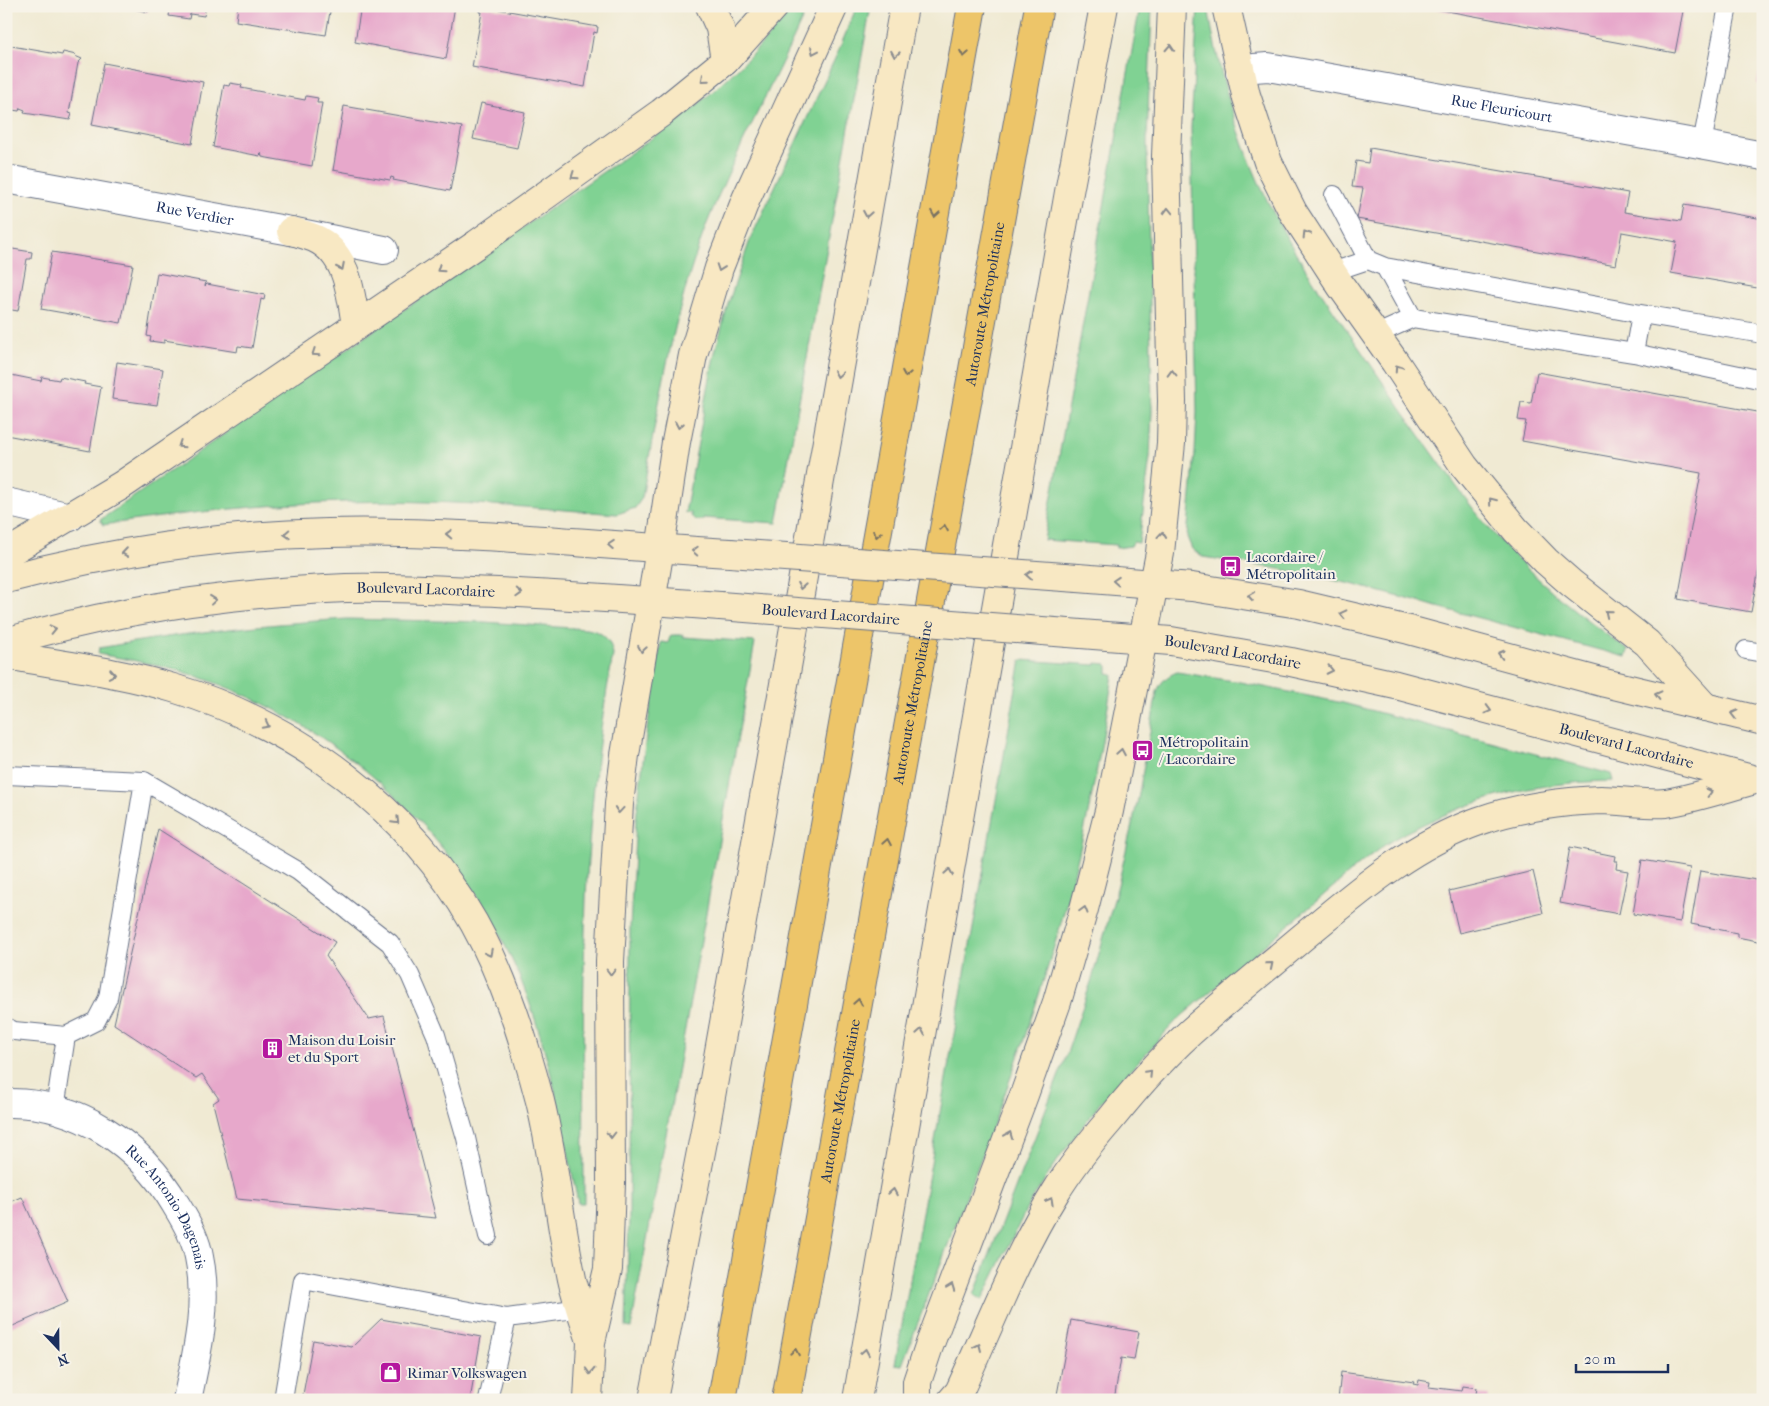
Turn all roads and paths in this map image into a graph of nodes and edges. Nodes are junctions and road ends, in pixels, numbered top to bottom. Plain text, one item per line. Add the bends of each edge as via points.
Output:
1 (710, 6) edge
2 (774, 6) edge
3 (834, 6) edge
4 (904, 6) edge
5 (972, 6) edge
6 (1039, 6) edge
7 (1104, 6) edge
8 (1172, 6) edge
9 (1226, 6) edge
10 (1728, 6) edge
11 (725, 61) junction
12 (1240, 72) junction
13 (1702, 144) junction
14 (1763, 156) edge
15 (6, 179) edge
16 (1334, 195) dead end
17 (291, 231) junction
18 (384, 250) dead end
19 (1368, 260) junction
20 (1385, 267) junction
21 (1332, 272) junction
22 (1641, 314) junction
23 (1413, 318) junction
24 (356, 326) junction
25 (1763, 334) edge
26 (1376, 336) junction
27 (1634, 353) junction
28 (1763, 380) edge
29 (6, 502) edge
30 (70, 517) junction
31 (660, 549) junction
32 (6, 554) edge
33 (6, 579) edge
34 (1154, 583) junction
35 (650, 601) junction
36 (1144, 638) junction
37 (6, 642) edge
38 (6, 655) edge
39 (1705, 707) junction
40 (1763, 721) edge
41 (6, 775) edge
42 (144, 781) junction
43 (1759, 781) edge
44 (6, 1027) edge
45 (66, 1036) junction
46 (6, 1103) edge
47 (55, 1109) junction
48 (488, 1236) dead end
49 (581, 1308) junction
50 (507, 1318) junction
51 (591, 1342) junction
52 (187, 1400) edge
53 (283, 1400) edge
54 (488, 1400) edge
55 (588, 1400) edge
56 (653, 1400) edge
57 (722, 1400) edge
58 (786, 1400) edge
59 (857, 1400) edge
60 (917, 1400) edge
61 (952, 1400) edge

1 - 11 main road via 720,28
2 - 11 main road
3 -> 31 main road via 746,199 719,268 685,393
4 -> 56 main road via 704,1136
5 -> 57 highway
58 -> 6 highway, Autoroute Métropolitaine
59 -> 7 main road
34 -> 8 main road via 1171,443 1166,156
9 - 12 main road
10 - 13 lane
11 -> 24 main road via 653,119
12 - 13 street, Rue Fleuricourt via 1268,67
21 -> 12 main road via 1280,189
13 - 14 street, Rue Fleuricourt
15 - 17 street, Rue Verdier
16 - 19 lane
17 - 18 street, Rue Verdier
17 -> 24 main road via 315,238 340,262 351,289
19 - 20 lane
19 - 21 lane
20 - 22 lane
20 - 23 lane
21 - 26 main road
22 - 25 lane
22 - 27 lane
23 - 26 lane
23 - 27 lane
24 -> 30 main road
39 -> 26 main road via 1647,643 1571,583 1516,530 1464,466
27 - 28 lane
29 - 30 street
30 - 32 main road
31 -> 33 main road via 485,536 374,532 290,534 117,554
34 -> 31 main road, bridge
31 - 35 main road
34 - 36 main road
39 -> 34 main road via 1299,604
35 - 36 main road, Boulevard Lacordaire, bridge
37 -> 35 main road, Boulevard Lacordaire via 139,610 300,591 401,588
35 -> 51 main road via 619,804 610,961 608,1269
36 -> 43 main road, Boulevard Lacordaire via 1247,653 1347,674
60 -> 36 main road via 917,1382 928,1348 1024,1096 1084,909 1109,811
38 -> 49 main road via 145,681 238,711 320,758 384,810 419,847 475,924 510,1002 540,1104 571,1275
40 -> 39 main road
41 - 42 lane
42 - 45 lane via 108,998 96,1021
42 - 48 lane via 298,870 390,943 410,975 436,1035 466,1138
61 -> 43 main road via 959,1392 1022,1254 1054,1194 1078,1160 1145,1077 1200,1023 1361,888 1420,848 1482,820 1571,801 1664,803
44 - 45 lane
45 - 47 lane
46 - 47 street, Rue Antonio-Dagenais
47 - 52 street, Rue Antonio-Dagenais via 97,1126 124,1143 149,1168 187,1224 199,1256 203,1290 202,1321
49 - 50 lane
49 - 51 main road
50 - 53 lane via 303,1280
50 - 54 lane
51 -> 55 main road

